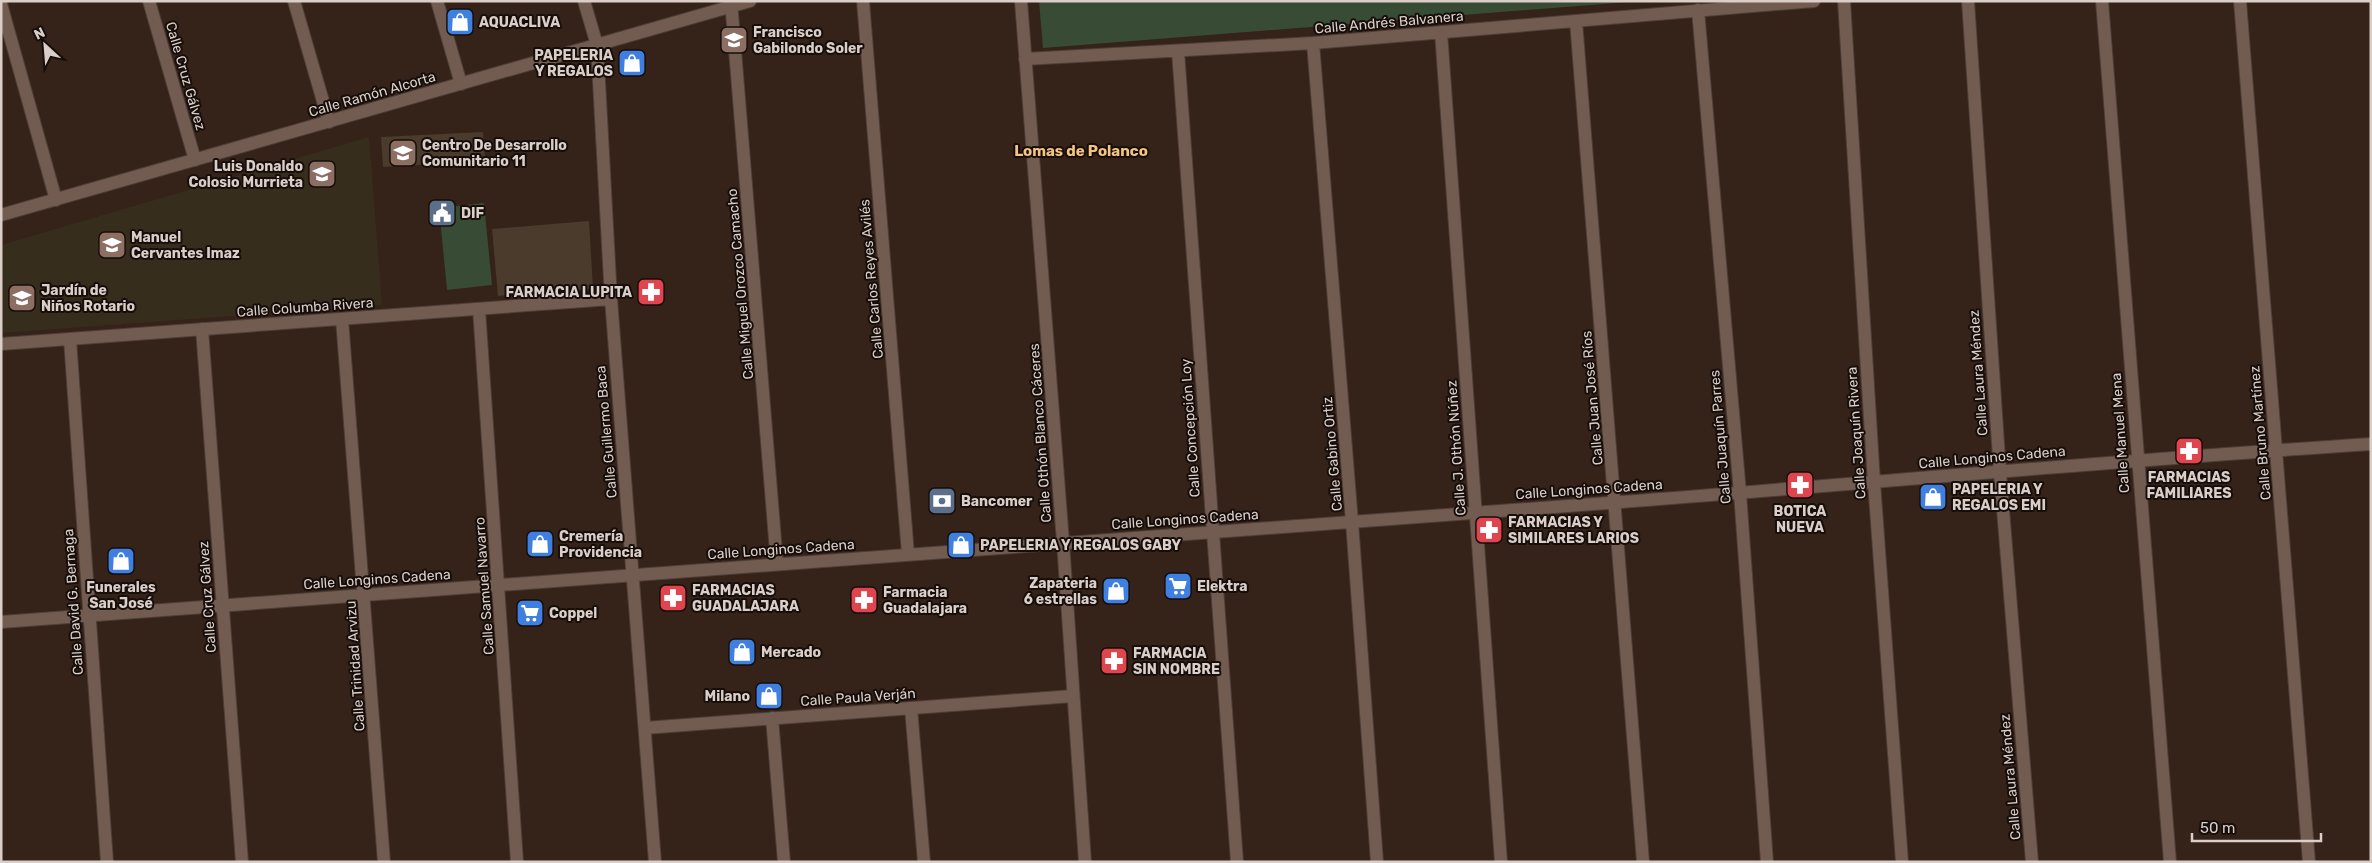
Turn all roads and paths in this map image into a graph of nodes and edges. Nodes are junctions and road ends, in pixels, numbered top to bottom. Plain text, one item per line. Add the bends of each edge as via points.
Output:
1 (149, 1) edge
2 (294, 1) edge
3 (438, 1) edge
4 (584, 1) edge
5 (750, 1) edge
6 (862, 1) edge
7 (1020, 1) edge
8 (1814, 1) edge
9 (1844, 1) edge
10 (1968, 1) edge
11 (2102, 1) edge
12 (2240, 1) edge
13 (1, 4) edge
14 (732, 4) edge
15 (1698, 10) junction
16 (1576, 21) junction
17 (1441, 32) junction
18 (1313, 43) junction
19 (596, 45) junction
20 (1178, 51) junction
21 (1026, 58) junction
22 (461, 84) junction
23 (329, 122) junction
24 (195, 160) junction
25 (56, 200) junction
26 (1, 215) edge
27 (610, 299) junction
28 (479, 309) junction
29 (342, 319) junction
30 (202, 329) junction
31 (70, 339) junction
32 (1, 344) edge
33 (2371, 444) edge
34 (2276, 450) junction
35 (2137, 459) junction
36 (2000, 473) junction
37 (1874, 482) junction
38 (1740, 493) junction
39 (1616, 502) junction
40 (1476, 512) junction
41 (1352, 522) junction
42 (1213, 533) junction
43 (1063, 542) junction
44 (908, 554) junction
45 (777, 564) junction
46 (633, 575) junction
47 (499, 585) junction
48 (365, 595) junction
49 (223, 606) junction
50 (89, 616) junction
51 (1, 622) edge
52 (1073, 696) junction
53 (912, 708) junction
54 (772, 718) junction
55 (644, 728) junction
56 (107, 862) edge
57 (242, 862) edge
58 (384, 862) edge
59 (518, 862) edge
60 (655, 862) edge
61 (784, 862) edge
62 (924, 862) edge
63 (1084, 862) edge
64 (1237, 862) edge
65 (1377, 862) edge
66 (1501, 862) edge
67 (1643, 862) edge
68 (1767, 862) edge
69 (1902, 862) edge
70 (2032, 862) edge
71 (2170, 862) edge
72 (2309, 862) edge

1 - 24 street, Calle Cruz Gálvez
2 - 23 street
3 - 22 street
4 - 19 street, Calle Guillermo Baca
5 - 14 street, Calle Ramón Alcorta
6 - 44 street, Calle Carlos Reyes Avilés
7 - 21 street, Calle Othón Blanco Cáceres
8 - 15 street, Calle Andrés Balvanera
9 - 37 street, Calle Joaquín Rivera
10 - 36 street, Calle Laura Méndez
11 - 35 street, Calle Manuel Mena
12 - 34 street, Calle Bruno Martínez
13 - 25 street
14 - 19 street, Calle Ramón Alcorta
14 - 45 street, Calle Miguel Orozco Camacho
15 - 16 street, Calle Andrés Balvanera
15 - 38 street, Calle Juaquín Parres
16 - 17 street, Calle Andrés Balvanera
16 - 39 street, Calle Juan José Ríos
17 - 18 street, Calle Andrés Balvanera
17 - 40 street, Calle J. Othón Núñez
18 - 20 street, Calle Andrés Balvanera
18 - 41 street, Calle Gabino Ortiz
19 - 22 street, Calle Ramón Alcorta
19 - 27 street, Calle Guillermo Baca
20 - 21 street, Calle Andrés Balvanera
20 - 42 street, Calle Concepción Loy
21 - 43 street, Calle Othón Blanco Cáceres
22 - 23 street, Calle Ramón Alcorta
23 - 24 street, Calle Ramón Alcorta
24 - 25 street, Calle Ramón Alcorta
25 - 26 street, Calle Ramón Alcorta
27 - 28 street, Calle Columba Rivera
27 - 46 street, Calle Guillermo Baca
28 - 29 street, Calle Columba Rivera
28 - 47 street, Calle Samuel Navarro
29 - 30 street, Calle Columba Rivera
29 - 48 street, Calle Trinidad Arvizu
30 - 31 street, Calle Columba Rivera
30 - 49 street, Calle Cruz Gálvez
31 - 32 street, Calle Columba Rivera
31 - 50 street, Calle David G. Bernaga
33 - 34 street, Calle Longinos Cadena
34 - 35 street, Calle Longinos Cadena
34 - 72 street, Calle Bruno Martínez
35 - 36 street, Calle Longinos Cadena
35 - 71 street, Calle Manuel Mena
36 - 37 street, Calle Longinos Cadena
36 - 70 street, Calle Laura Méndez
37 - 38 street, Calle Longinos Cadena
37 - 69 street, Calle Joaquín Rivera
38 - 39 street, Calle Longinos Cadena
38 - 68 street, Calle Juaquín Parres
39 - 40 street, Calle Longinos Cadena
39 - 67 street, Calle Juan José Ríos
40 - 41 street, Calle Longinos Cadena
40 - 66 street, Calle J. Othón Núñez
41 - 42 street, Calle Longinos Cadena
41 - 65 street, Calle Gabino Ortiz
42 - 43 street, Calle Longinos Cadena
42 - 64 street, Calle Concepción Loy
43 - 44 street, Calle Longinos Cadena
43 - 52 street, Calle Othón Blanco Cáceres
44 - 45 street, Calle Longinos Cadena
45 - 46 street, Calle Longinos Cadena
46 - 47 street, Calle Longinos Cadena
46 - 55 street, Calle Guillermo Baca
47 - 48 street, Calle Longinos Cadena
47 - 59 street, Calle Samuel Navarro
48 - 49 street, Calle Longinos Cadena
48 - 58 street, Calle Trinidad Arvizu
49 - 50 street, Calle Longinos Cadena
49 - 57 street, Calle Cruz Gálvez
50 - 51 street, Calle Longinos Cadena
50 - 56 street, Calle David G. Bernaga
52 - 53 street, Calle Paula Verján
52 - 63 street, Calle Othón Blanco Cáceres
53 - 54 street, Calle Paula Verján
53 - 62 street
54 - 55 street, Calle Paula Verján
54 - 61 street
55 - 60 street, Calle Guillermo Baca

